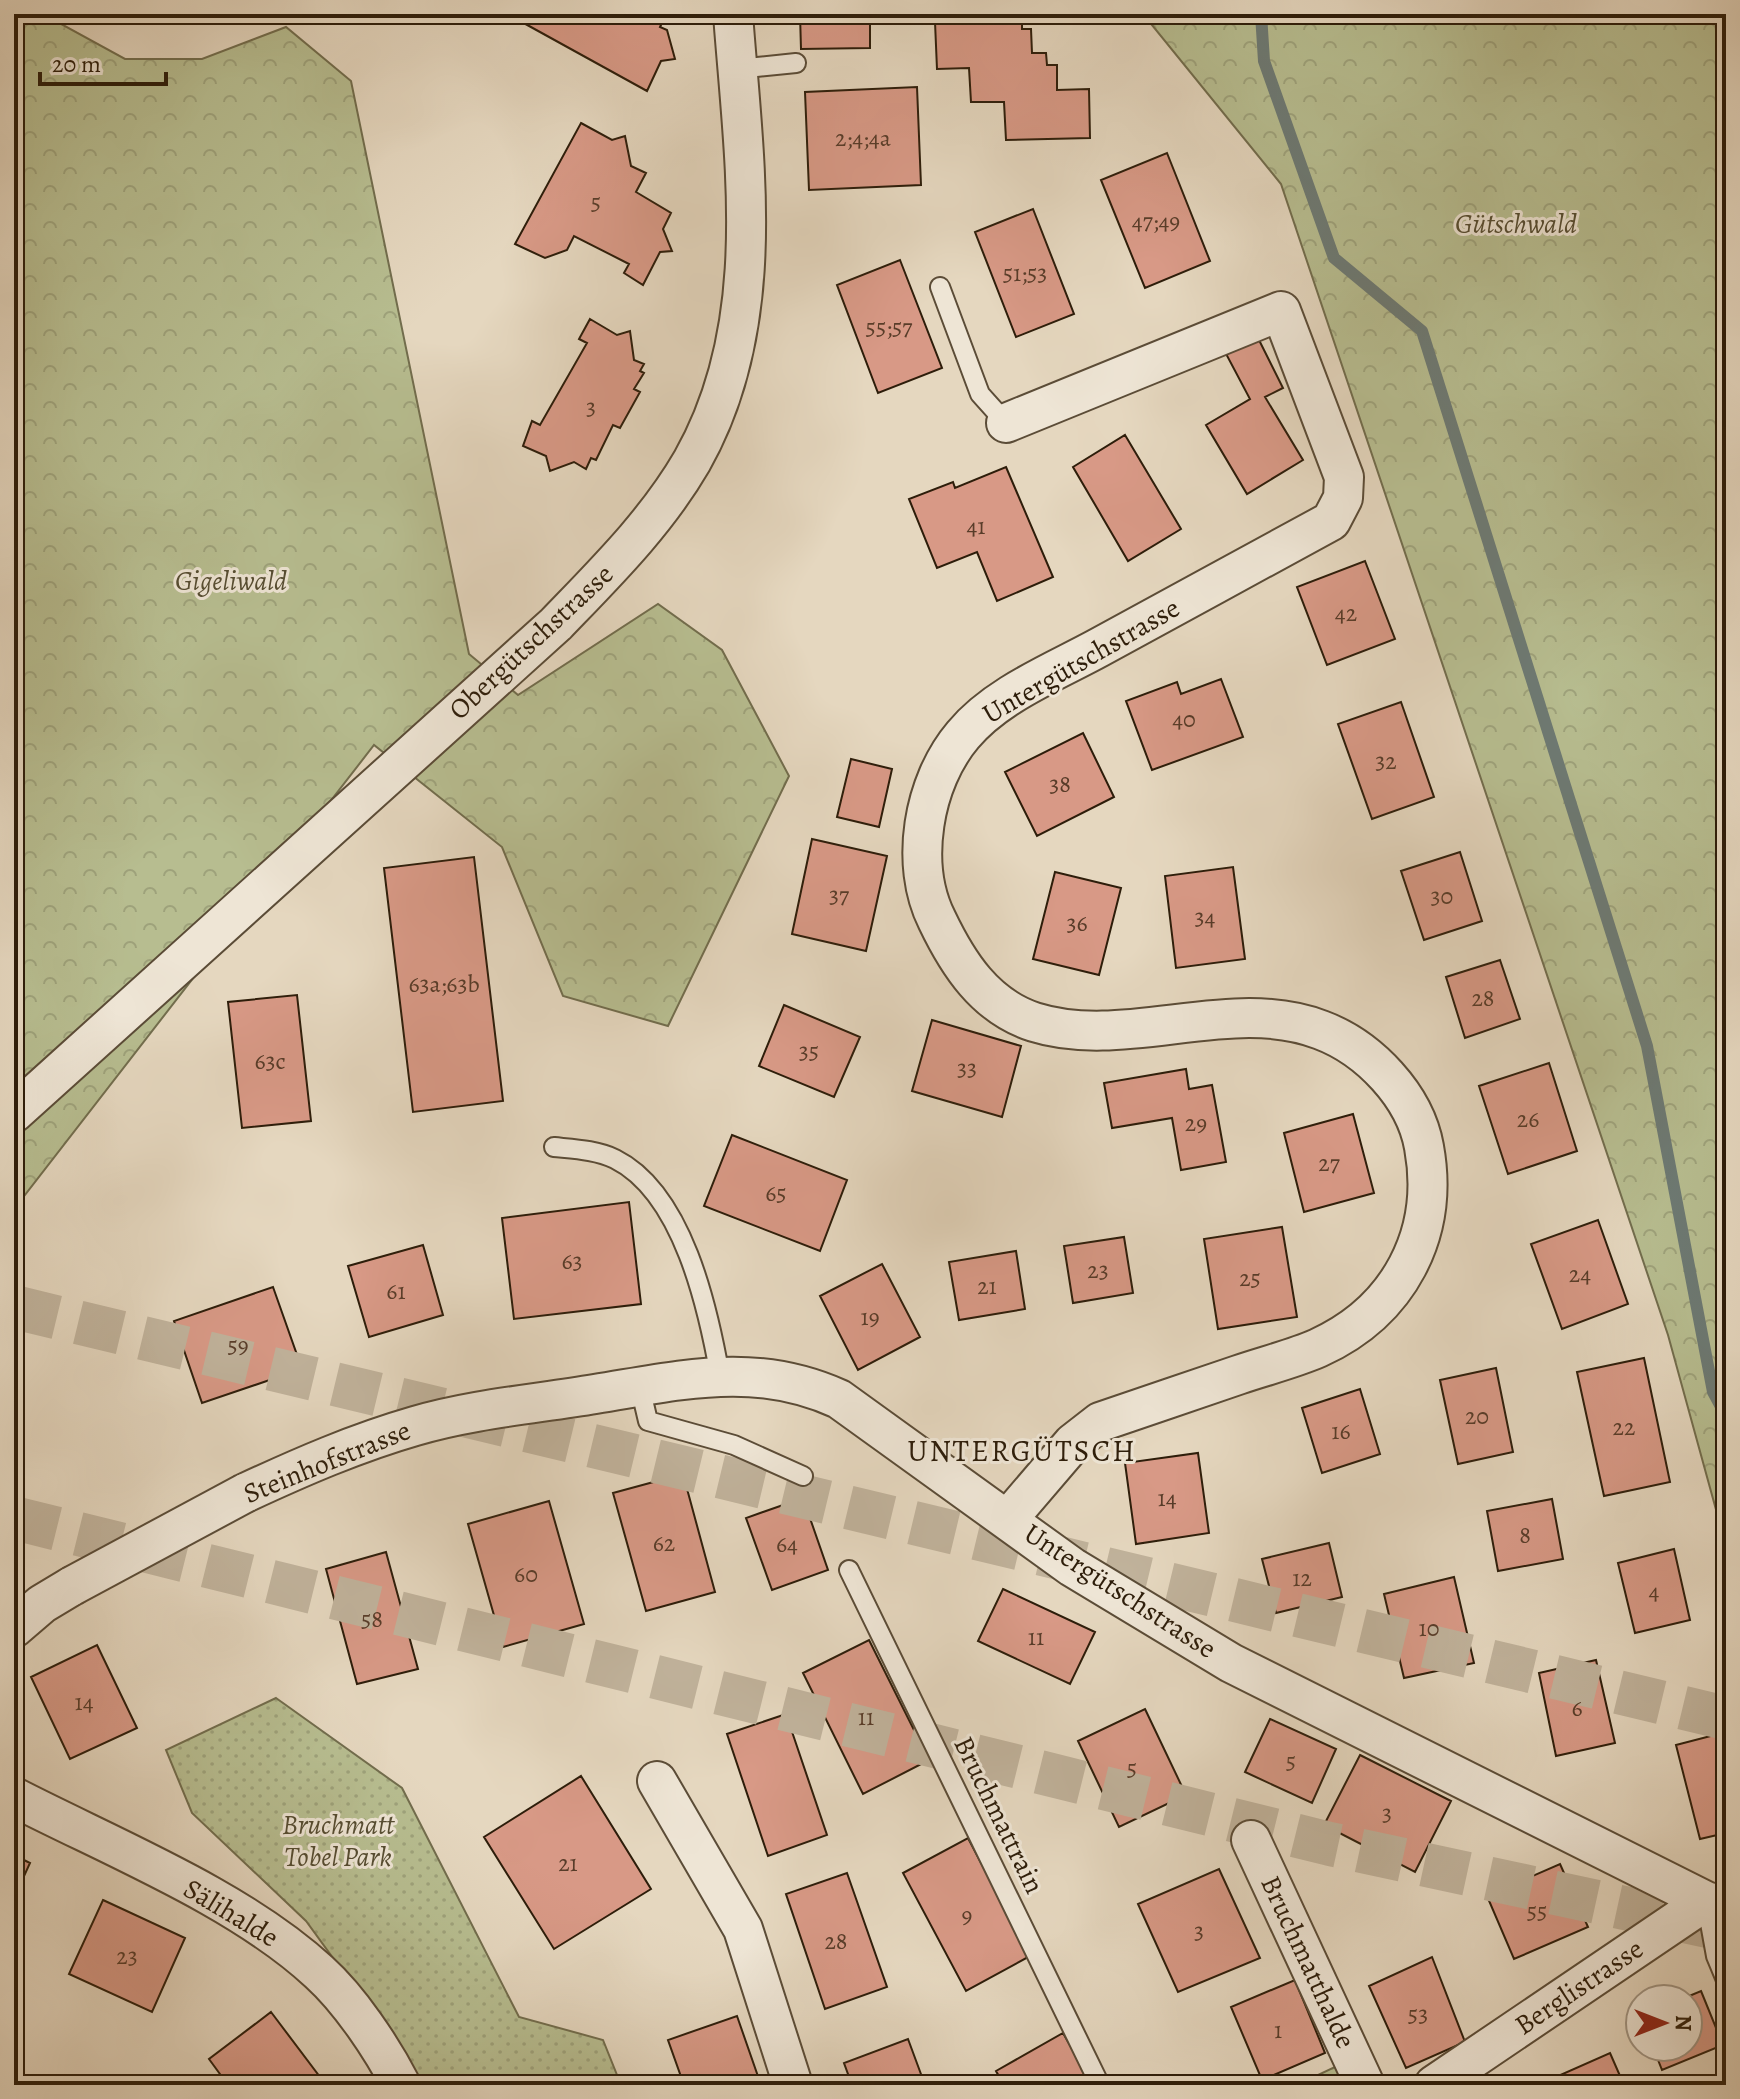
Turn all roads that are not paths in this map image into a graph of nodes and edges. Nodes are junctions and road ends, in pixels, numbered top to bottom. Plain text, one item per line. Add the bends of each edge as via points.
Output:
1 (733, 14) edge
2 (796, 63) dead end
3 (737, 69) junction
4 (940, 287) dead end
5 (1006, 423) joint
6 (14, 1113) edge
7 (554, 1147) dead end
8 (720, 1376) junction
9 (640, 1387) junction
10 (803, 1476) dead end
11 (1008, 1519) junction
12 (849, 1570) dead end
13 (14, 1628) edge
14 (657, 1781) dead end
15 (14, 1797) edge
16 (1251, 1840) dead end
17 (1716, 1904) edge
18 (1726, 1980) edge
19 (401, 2085) edge
20 (793, 2085) edge
21 (1100, 2085) edge
22 (1365, 2085) edge
23 (1434, 2085) edge

1 - 3 street, Obergütschstrasse
2 - 3 lane
3 - 6 street, Obergütschstrasse via 748,220 740,324 728,373 692,460 629,550 556,624
4 - 5 lane via 980,394
5 - 11 street, Untergütschstrasse via 1281,311 1344,477 1343,498 1331,521 1025,688 961,736 933,793 923,851 932,910 961,965 983,994 1030,1021 1081,1032 1264,1019 1323,1030 1361,1053 1397,1087 1421,1129 1428,1168 1427,1208 1417,1250 1394,1292 1369,1317 1315,1349 1100,1422 1073,1443
7 - 8 lane via 615,1159 659,1197 684,1245 710,1321
8 - 9 street, Steinhofstrasse
8 - 11 street, Steinhofstrasse via 777,1377 839,1399
9 - 10 lane via 648,1421 734,1445
9 - 13 street, Steinhofstrasse, bridge via 417,1425 309,1463 72,1586
11 - 17 street, Untergütschstrasse via 1072,1567 1231,1663
12 - 21 lane, Bruchmattrain
14 - 20 street via 743,1929
15 - 19 street, Sälihalde via 272,1934 321,1973 385,2053
16 - 22 street, Bruchmatthalde
17 - 18 lane via 1716,1956
17 - 23 street, Berglistrasse

